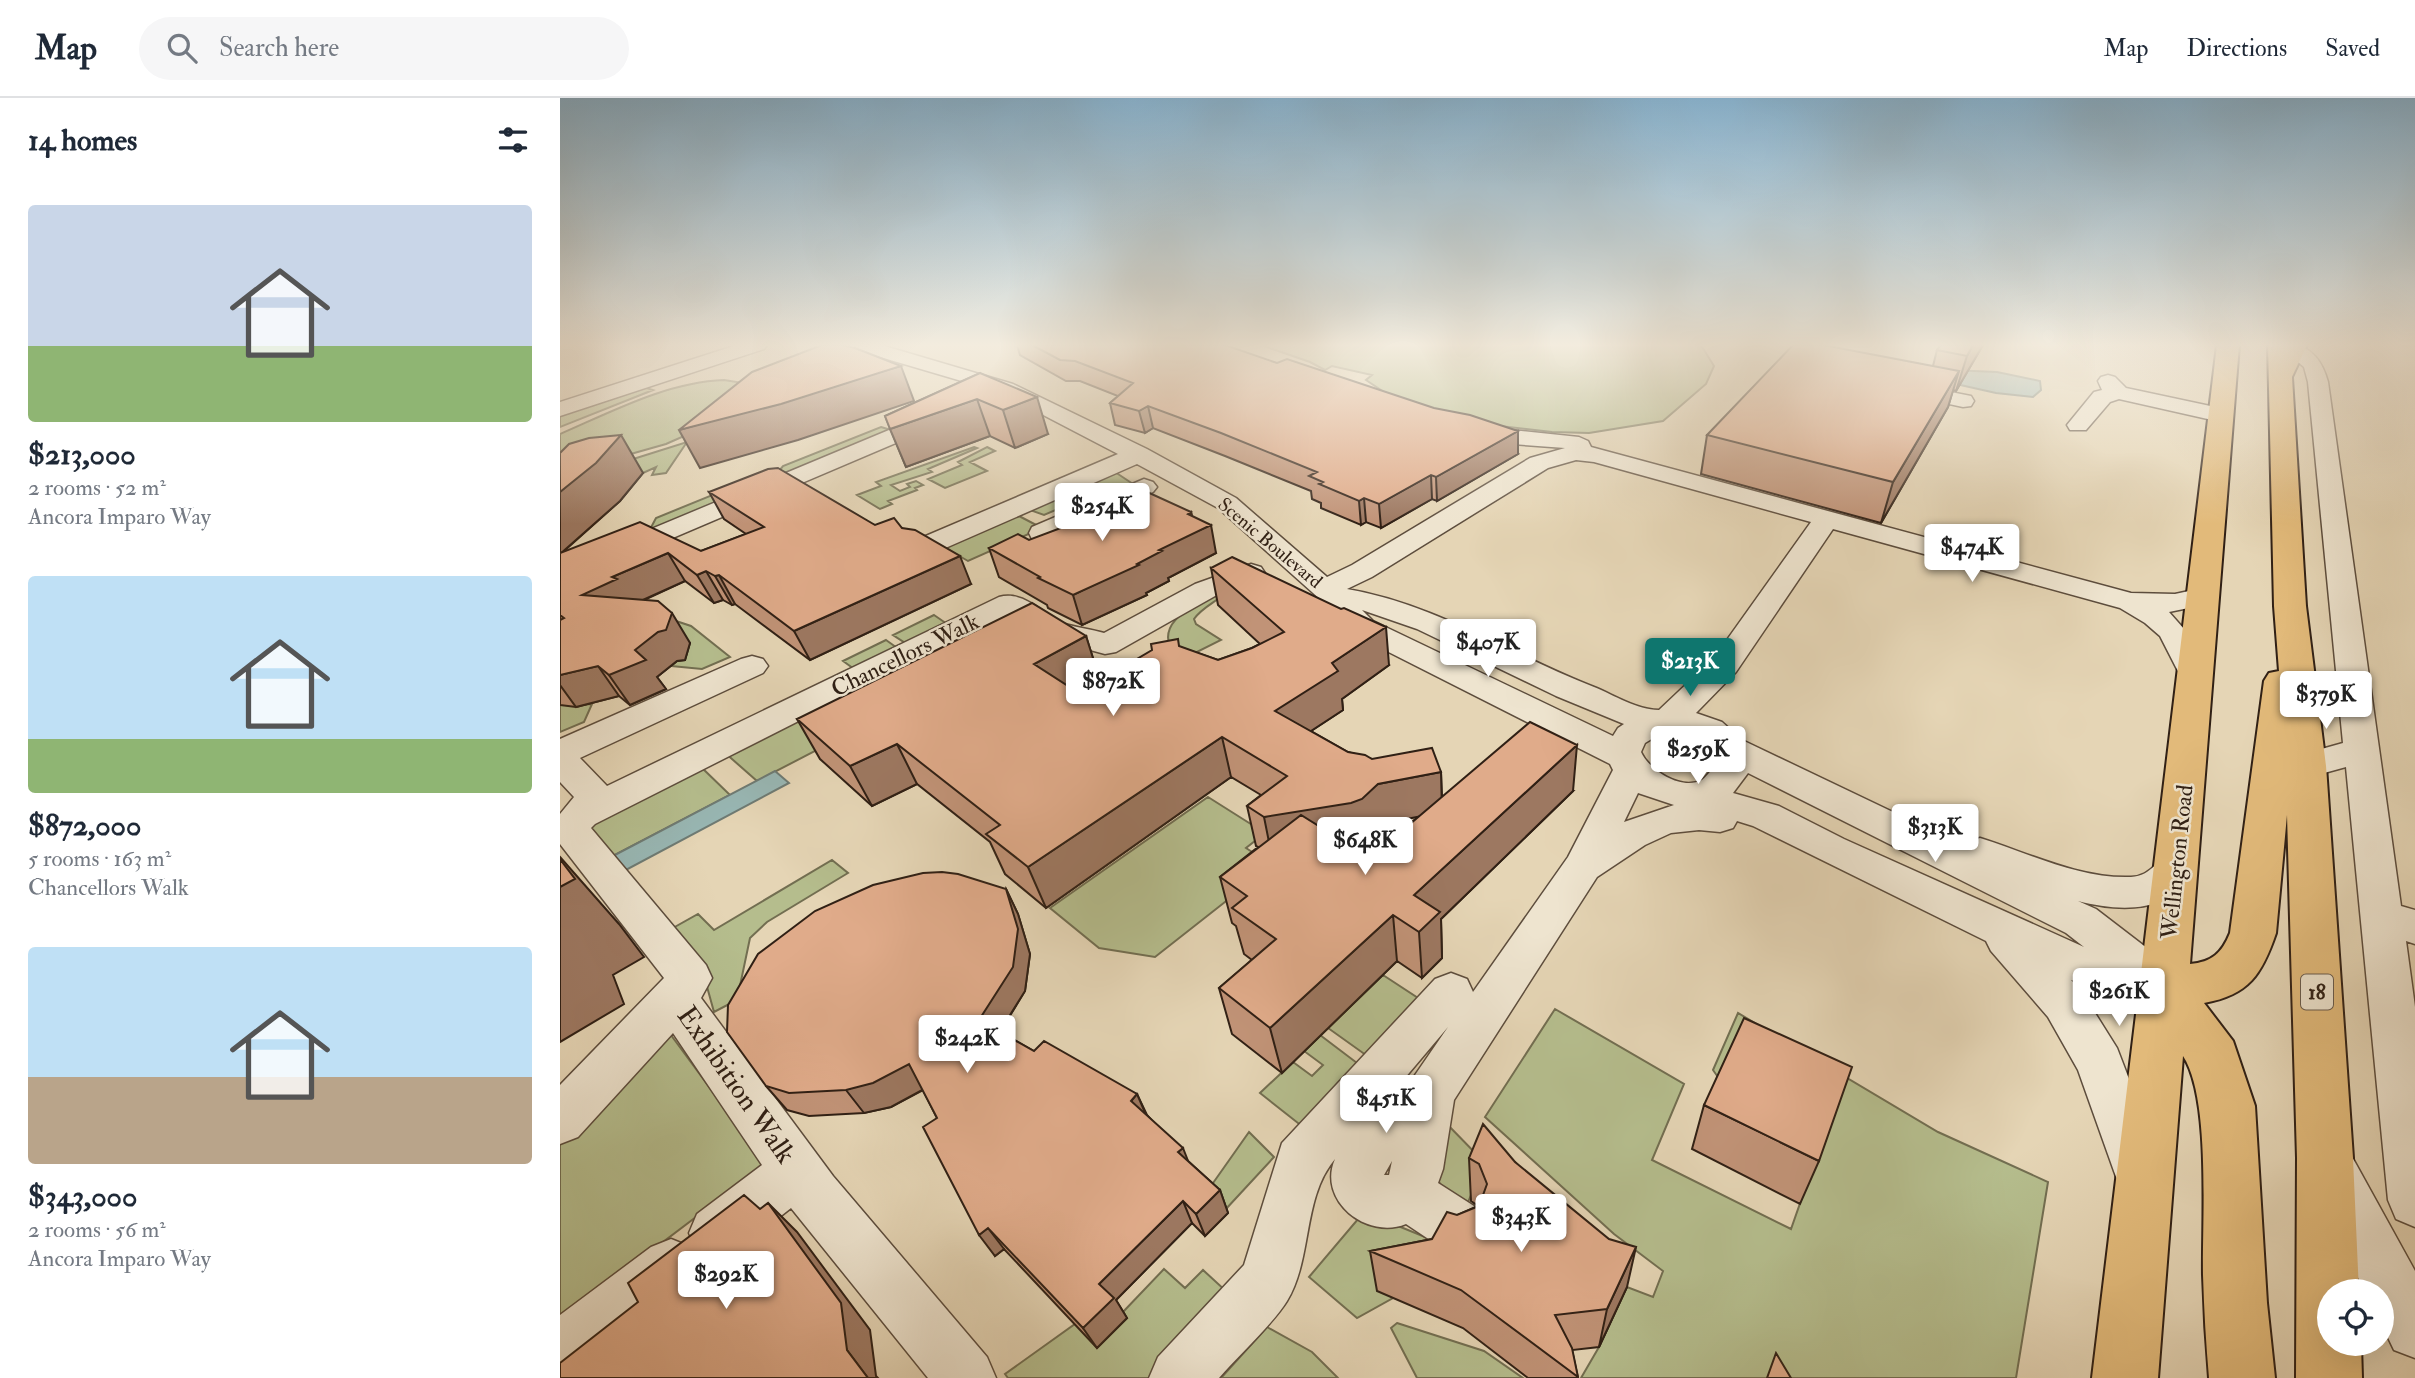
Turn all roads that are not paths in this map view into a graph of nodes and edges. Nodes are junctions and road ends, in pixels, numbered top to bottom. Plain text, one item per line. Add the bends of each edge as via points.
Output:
1 (966, 405) edge
2 (1040, 405) edge
3 (2095, 405) edge
4 (2182, 405) edge
5 (2222, 405) edge
6 (2287, 405) edge
7 (2321, 405) edge
8 (2221, 415) junction
9 (1444, 422) edge
10 (2078, 425) dead end
11 (1139, 454) junction
12 (1595, 455) junction
13 (1143, 487) dead end
14 (1826, 520) junction
15 (1042, 533) edge
16 (924, 547) edge
17 (1251, 573) edge
18 (560, 577) edge
19 (1328, 592) junction
20 (2203, 597) junction
21 (2130, 602) junction
22 (2290, 606) junction
23 (1487, 649) junction
24 (1725, 665) junction
25 (752, 666) dead end
26 (1454, 673) junction
27 (2193, 674) junction
28 (1662, 721) junction
29 (1724, 743) junction
30 (2362, 750) junction
31 (560, 753) edge
32 (560, 759) edge
33 (1627, 763) junction
34 (2306, 766) junction
35 (1678, 792) junction
36 (1866, 817) junction
37 (570, 823) edge
38 (1830, 849) junction
39 (1583, 866) junction
40 (2175, 871) junction
41 (2398, 922) edge
42 (1995, 925) junction
43 (2163, 986) junction
44 (1451, 992) dead end
45 (675, 999) junction
46 (560, 1120) edge
47 (2325, 1158) junction
48 (796, 1172) junction
49 (2145, 1189) junction
50 (2415, 1200) edge
51 (1458, 1227) edge
52 (2415, 1329) edge
53 (560, 1352) edge
54 (965, 1378) edge
55 (1179, 1378) edge
56 (2125, 1378) edge
57 (2242, 1378) edge
58 (2329, 1378) edge

1 - 18 street
2 - 11 street, Scenic Boulevard
3 - 10 street
4 - 8 street
5 - 8 highway, Wellington Road
6 - 22 highway, 18
7 - 30 street
8 - 20 highway, Wellington Road
9 - 12 street via 1512,437 1572,442
11 - 16 street
11 - 19 street, Scenic Boulevard via 1227,503
12 - 14 street
12 - 19 street via 1575,453 1539,463
13 - 15 street
14 - 21 street
14 - 24 street
17 - 37 street, Chancellors Walk via 1205,590 1105,645 1053,630 1009,603
19 - 23 street, Scenic Boulevard via 1392,608
19 - 26 street, Scenic Boulevard via 1362,626
20 - 21 street via 2166,604
20 - 27 highway, Wellington Road
21 - 27 street via 2170,626
22 - 34 highway, 18
22 - 43 highway via 2253,933 2246,956 2224,978 2198,985
23 - 26 street
23 - 28 street, Scenic Boulevard via 1578,694
24 - 28 street
24 - 29 street via 1716,708
25 - 31 street
26 - 33 street, Scenic Boulevard
27 - 40 highway, Wellington Road
28 - 29 street via 1698,725
28 - 33 street via 1630,735 1624,745
29 - 35 street via 1734,761 1723,782 1710,790
29 - 36 street
30 - 34 street
30 - 41 street
32 - 37 street via 595,797
33 - 35 street via 1644,782
33 - 39 street
34 - 47 highway, 18
35 - 38 street via 1766,816
35 - 39 street
36 - 40 street via 2103,892 2151,890
36 - 43 street via 2081,921
37 - 45 street, Exhibition Walk via 690,978
38 - 39 street via 1718,817 1684,815 1656,822
38 - 42 street
39 - 51 street via 1430,1094 1418,1169 1408,1194
40 - 43 highway, Wellington Road
41 - 50 street
42 - 43 street via 2071,962
42 - 49 street via 2064,1003 2100,1063
43 - 49 highway, Wellington Road
43 - 57 highway via 2214,1058 2228,1106
44 - 55 street via 1300,1161 1268,1281
45 - 46 street
45 - 48 street, Exhibition Walk
47 - 52 street
47 - 58 highway, 18
48 - 53 street
48 - 54 street, Exhibition Walk
49 - 56 highway, Wellington Road

